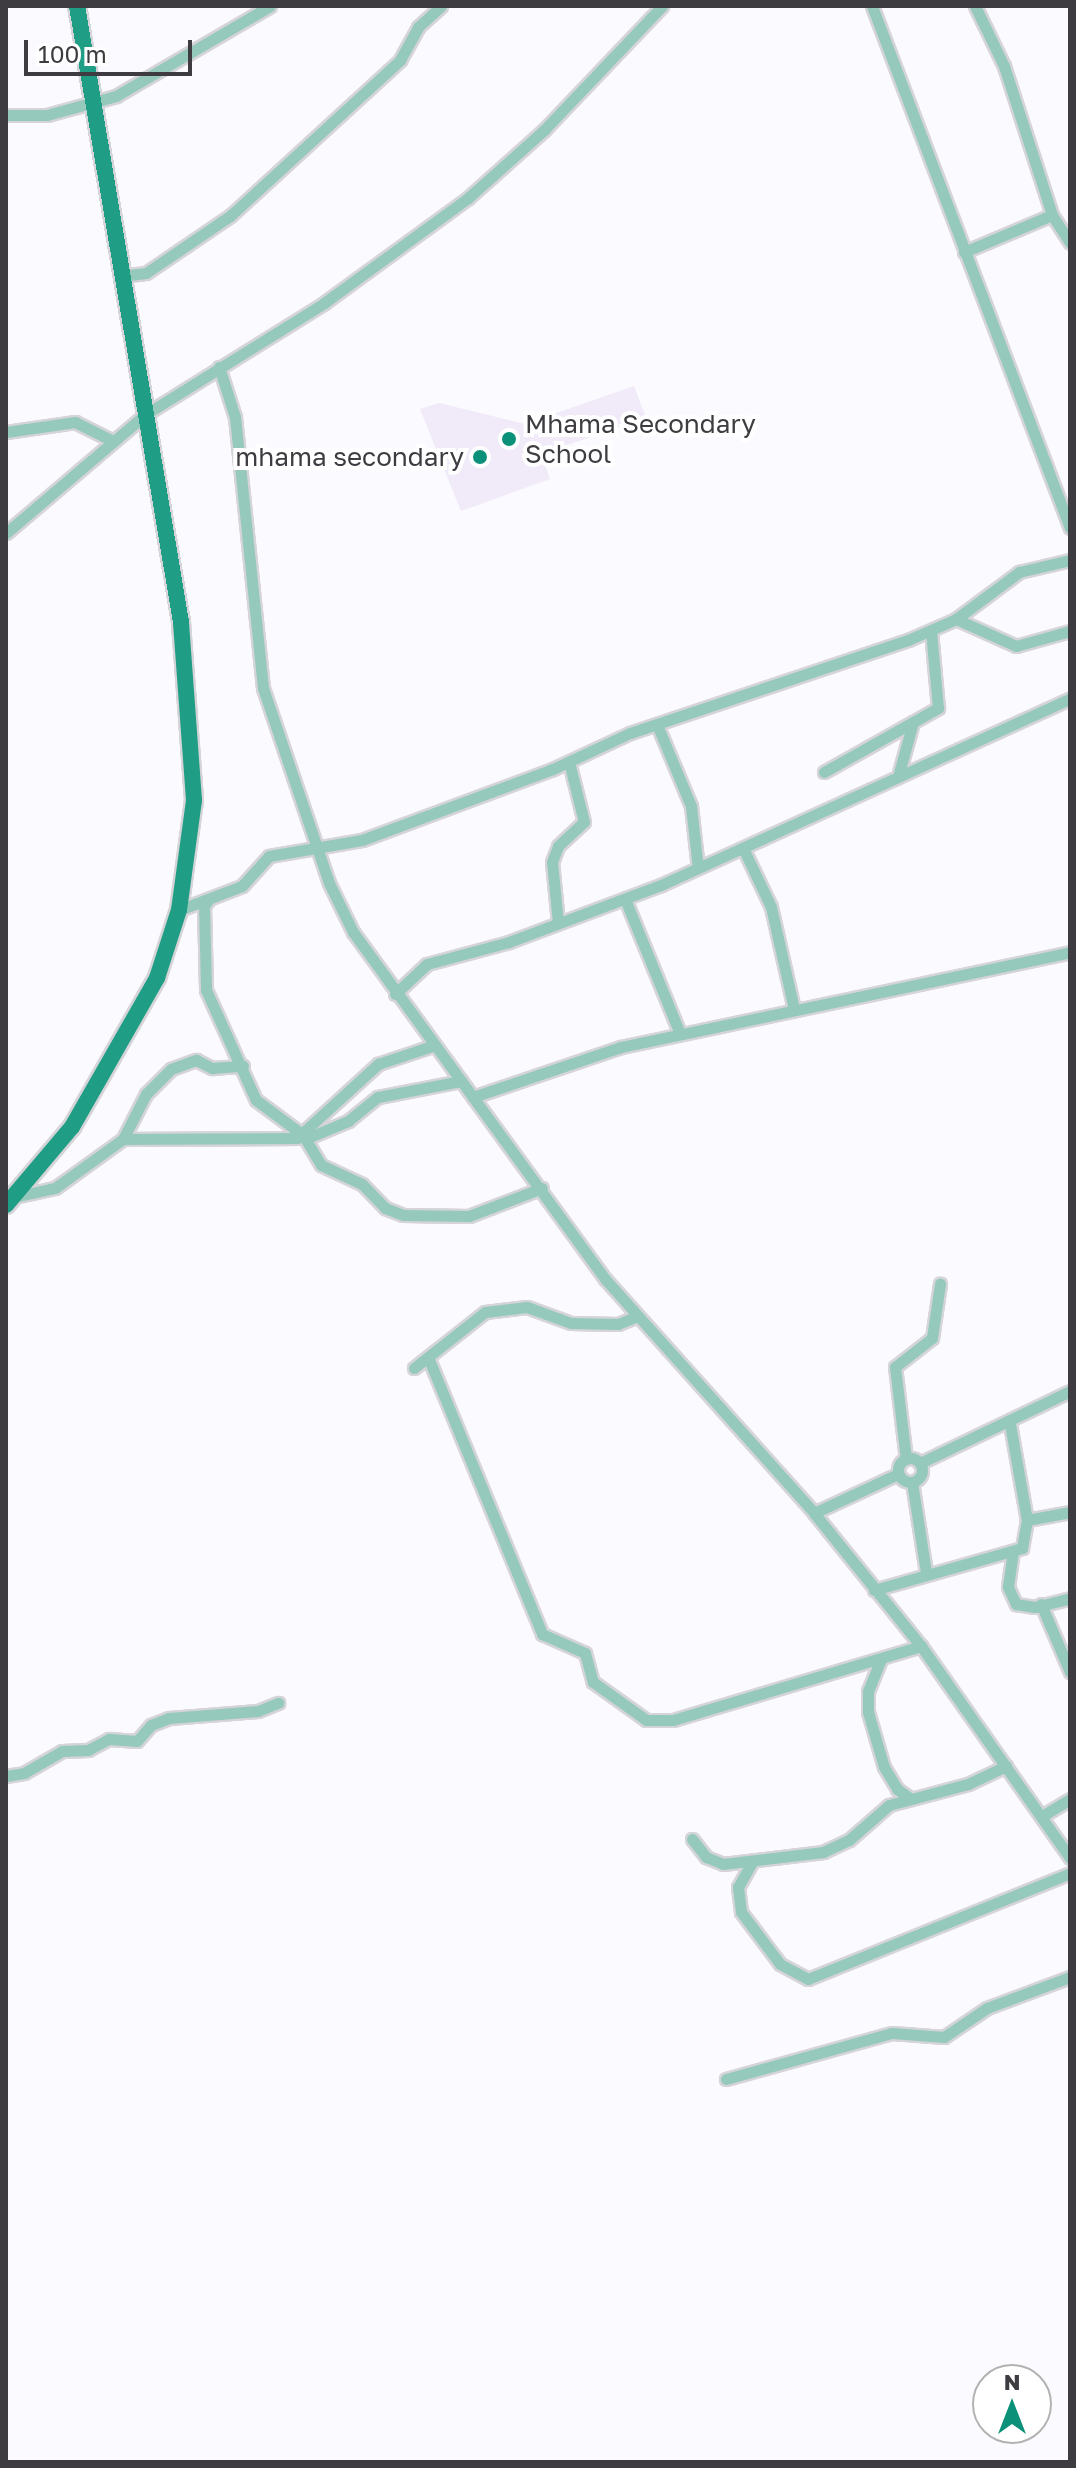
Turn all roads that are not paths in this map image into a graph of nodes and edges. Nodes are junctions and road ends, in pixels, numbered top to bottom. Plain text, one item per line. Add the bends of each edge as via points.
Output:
1 (77, 6) edge
2 (270, 6) edge
3 (441, 6) edge
4 (662, 6) edge
5 (872, 6) edge
6 (975, 6) edge
7 (95, 104) junction
8 (6, 115) edge
9 (1052, 215) junction
10 (1070, 243) edge
11 (964, 252) junction
12 (121, 276) junction
13 (219, 367) junction
14 (146, 414) junction
15 (6, 432) edge
16 (111, 440) junction
17 (1070, 528) edge
18 (6, 533) edge
19 (1070, 560) edge
20 (956, 619) junction
21 (931, 631) junction
22 (1070, 631) edge
23 (1070, 699) edge
24 (913, 722) junction
25 (658, 727) junction
26 (569, 762) junction
27 (824, 772) dead end
28 (899, 773) junction
29 (743, 848) junction
30 (317, 850) junction
31 (698, 868) junction
32 (209, 899) junction
33 (625, 899) junction
34 (179, 910) junction
35 (558, 923) junction
36 (1070, 952) edge
37 (395, 994) junction
38 (794, 1009) junction
39 (680, 1034) junction
40 (432, 1046) junction
41 (243, 1066) junction
42 (461, 1081) junction
43 (473, 1097) junction
44 (304, 1137) junction
45 (123, 1139) junction
46 (542, 1188) junction
47 (10, 1201) edge
48 (940, 1284) dead end
49 (635, 1317) junction
50 (428, 1357) junction
51 (414, 1368) dead end
52 (1070, 1391) edge
53 (1010, 1424) junction
54 (906, 1459) junction
55 (920, 1463) junction
56 (898, 1474) junction
57 (912, 1482) junction
58 (1070, 1512) edge
59 (814, 1513) junction
60 (1027, 1520) junction
61 (1013, 1551) junction
62 (926, 1572) junction
63 (874, 1590) junction
64 (1070, 1598) edge
65 (1041, 1604) junction
66 (921, 1646) junction
67 (881, 1659) junction
68 (1070, 1672) edge
69 (278, 1703) dead end
70 (1006, 1766) junction
71 (6, 1776) edge
72 (910, 1798) junction
73 (1070, 1799) edge
74 (1042, 1816) junction
75 (692, 1839) dead end
76 (1070, 1858) edge
77 (752, 1862) junction
78 (1070, 1873) edge
79 (1070, 1977) edge
80 (726, 2079) dead end

1 - 7 main road
2 - 7 street via 187,59
3 - 12 street via 418,27 400,60 230,216 146,273
4 - 13 street via 544,130 468,198 324,303
5 - 11 street
6 - 9 street via 1004,66
7 - 8 street via 47,115
7 - 12 main road
9 - 10 street
9 - 11 street
11 - 17 street
12 - 14 main road
13 - 14 street
13 - 30 street via 235,417 263,688
14 - 16 street
14 - 34 main road via 181,622 195,756 192,837
15 - 16 street via 75,422
16 - 18 street
19 - 20 street via 1019,572
20 - 21 street
20 - 22 street via 1016,646
21 - 24 street via 940,704
21 - 25 street
23 - 28 street
24 - 27 street
24 - 28 street
25 - 26 street via 621,736
25 - 31 street via 691,806
26 - 30 street via 362,840
26 - 35 street via 584,822 558,846 552,862
28 - 29 street
29 - 31 street
29 - 38 street via 771,907
30 - 32 street via 269,856 242,886
30 - 37 street via 341,909
31 - 33 street
32 - 34 street
32 - 41 street via 204,906 204,983
33 - 35 street
33 - 39 street
34 - 47 main road via 157,978 108,1072 66,1136
35 - 37 street via 427,964
36 - 38 street
37 - 40 street
38 - 39 street
39 - 43 street via 578,1060
40 - 42 street
40 - 44 street via 378,1064
41 - 44 street via 260,1105
41 - 45 street via 212,1068 196,1060 171,1069 146,1094
42 - 43 street
42 - 44 street via 378,1097 348,1121
43 - 46 street
44 - 45 street via 267,1142
44 - 46 street via 321,1165 362,1184 392,1212 469,1216
45 - 47 street via 55,1188
46 - 49 street
48 - 54 street via 932,1338 895,1367
49 - 50 street via 618,1324 571,1323 527,1307 501,1308 469,1321
49 - 59 street
50 - 51 street
50 - 67 street via 542,1634 585,1653 593,1682 608,1696 656,1723
52 - 53 street
53 - 55 street
53 - 60 street
54 - 55 street
54 - 56 street
55 - 57 street via 921,1475
56 - 57 street
56 - 59 street
57 - 62 street
58 - 60 street
59 - 63 street
60 - 61 street via 1027,1542
61 - 62 street
61 - 65 street via 1011,1598 1022,1606
62 - 63 street
63 - 66 street
64 - 65 street
65 - 68 street
66 - 67 street
66 - 70 street
67 - 72 street via 868,1691 868,1712 884,1767 897,1789
69 - 71 street via 258,1711 169,1718 151,1725 137,1741 109,1739 88,1750 62,1751 24,1773
70 - 72 street via 968,1784
70 - 74 street
72 - 77 street via 878,1812 835,1848
73 - 74 street
74 - 76 street
75 - 77 street via 712,1860
77 - 78 street via 738,1887 741,1912 780,1964 808,1979
79 - 80 street via 987,2008 944,2037 892,2033

